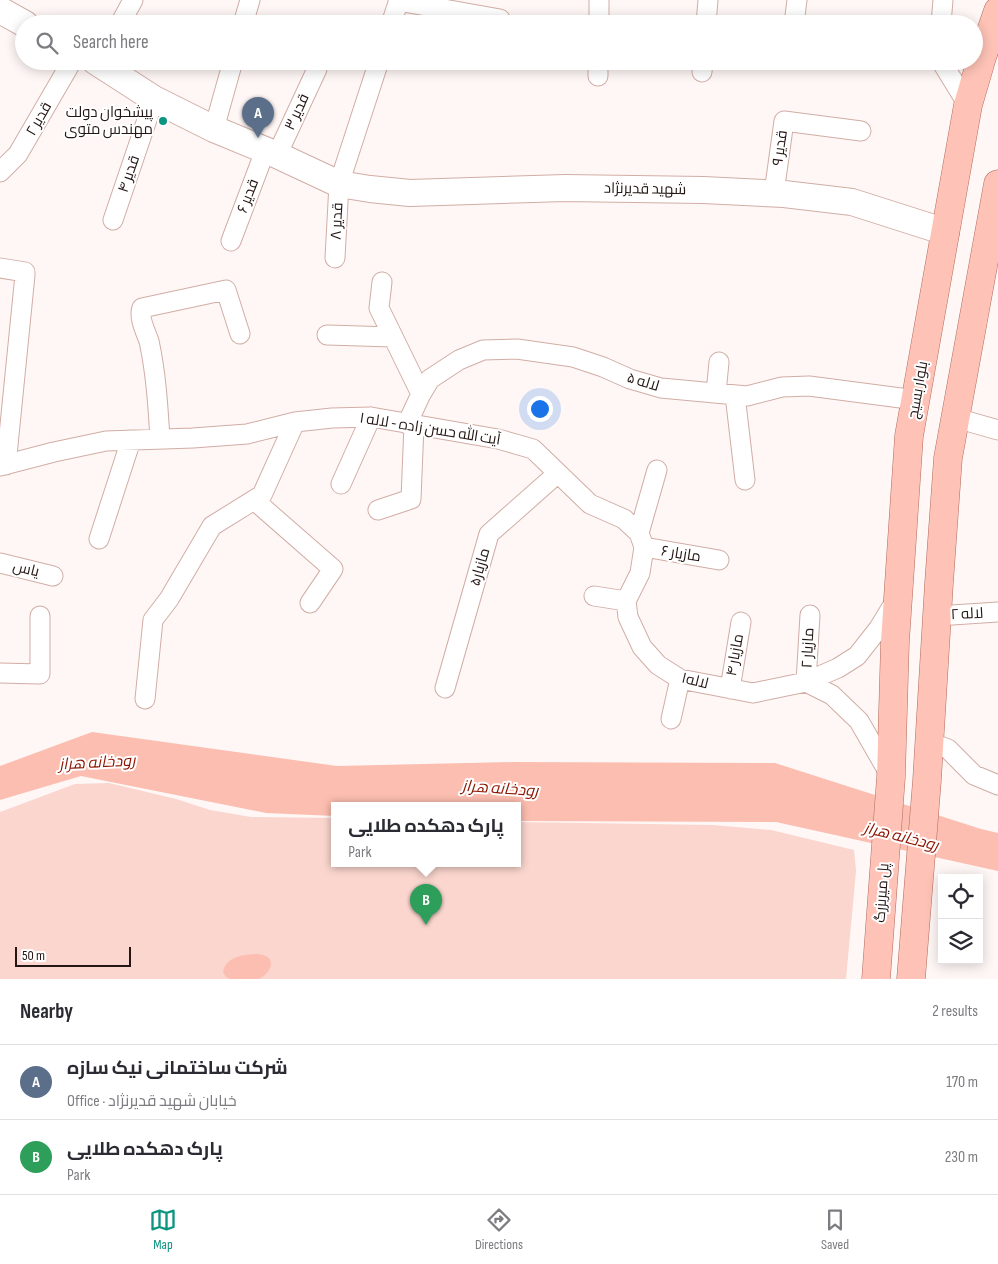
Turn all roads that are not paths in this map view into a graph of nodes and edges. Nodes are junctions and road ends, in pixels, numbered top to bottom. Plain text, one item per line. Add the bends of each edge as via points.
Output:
1 (133, 0) edge
2 (250, 0) edge
3 (398, 0) edge
4 (599, 0) edge
5 (708, 0) edge
6 (797, 0) edge
7 (943, 0) edge
8 (0, 10) edge
9 (998, 11) edge
10 (125, 15) edge
11 (246, 15) edge
12 (394, 15) edge
13 (479, 15) edge
14 (599, 15) edge
15 (707, 15) edge
16 (795, 15) edge
17 (942, 15) edge
18 (15, 18) edge
19 (983, 54) edge
20 (67, 70) edge
21 (110, 70) edge
22 (230, 70) edge
23 (317, 70) dead end
24 (376, 70) edge
25 (947, 70) edge
26 (978, 70) edge
27 (154, 99) junction
28 (968, 105) junction
29 (214, 129) junction
30 (861, 131) dead end
31 (271, 153) junction
32 (0, 172) edge
33 (338, 184) junction
34 (998, 184) edge
35 (774, 193) junction
36 (113, 220) dead end
37 (946, 232) junction
38 (231, 241) dead end
39 (335, 258) dead end
40 (0, 268) edge
41 (989, 281) edge
42 (382, 282) dead end
43 (240, 334) dead end
44 (327, 335) dead end
45 (393, 337) junction
46 (719, 362) dead end
47 (716, 393) junction
48 (420, 394) junction
49 (735, 395) junction
50 (916, 400) junction
51 (371, 417) junction
52 (956, 418) junction
53 (295, 422) junction
54 (411, 424) junction
55 (998, 430) edge
56 (160, 439) junction
57 (131, 440) junction
58 (3, 466) edge
59 (657, 470) dead end
60 (558, 473) junction
61 (745, 480) dead end
62 (341, 484) dead end
63 (254, 500) junction
64 (378, 510) dead end
65 (98, 539) dead end
66 (642, 540) junction
67 (719, 560) dead end
68 (0, 563) edge
69 (53, 576) dead end
70 (594, 596) dead end
71 (898, 597) junction
72 (626, 601) junction
73 (310, 603) dead end
74 (998, 612) edge
75 (810, 615) dead end
76 (40, 616) dead end
77 (937, 616) junction
78 (741, 622) dead end
79 (895, 642) junction
80 (935, 644) junction
81 (0, 673) edge
82 (680, 678) junction
83 (806, 682) junction
84 (445, 688) dead end
85 (730, 689) junction
86 (145, 699) dead end
87 (671, 719) dead end
88 (930, 742) junction
89 (891, 777) junction
90 (998, 785) edge
91 (876, 979) edge
92 (911, 979) edge

1 - 10 street
2 - 11 street
3 - 12 street
3 - 13 street
4 - 14 street
5 - 15 street
6 - 16 street
7 - 17 street
8 - 18 street
9 - 19 main road, بلوار بسیج
20 - 32 street, قدیر ۲ via 18,154
21 - 27 street, شهید قدیرنژاد
22 - 29 street
23 - 31 street, قدیر ۳
24 - 33 street, قدیر ۸
25 - 28 street
26 - 28 main road, بلوار بسیج
27 - 29 street, شهید قدیرنژاد
27 - 36 street, قدیر ۴
28 - 37 main road, بلوار بسیج
29 - 31 street, شهید قدیرنژاد
30 - 35 street, قدیر ۹ via 784,121
31 - 33 street, شهید قدیرنژاد
31 - 38 street, قدیر ۶
33 - 35 street, شهید قدیرنژاد via 410,193 565,188
33 - 39 street, قدیر ۸
34 - 41 main road
35 - 37 street, شهید قدیرنژاد via 852,202
37 - 50 main road, بلوار بسیج
40 - 58 street via 25,272
41 - 52 main road
42 - 45 street via 379,308
43 - 56 street via 226,290 142,308 140,313 155,374
44 - 45 street
45 - 48 street
46 - 47 street
47 - 48 street, لاله ۵ via 661,388 573,357 517,349 483,350 459,360 430,380
47 - 49 street, لاله ۵
48 - 54 street, لاله ۵
49 - 50 street, لاله ۵ via 809,386
49 - 61 street
50 - 71 main road, بلوار بسیج via 909,436
51 - 53 street, آیت الله حسن زاده - لاله ۱
51 - 54 street, آیت الله حسن زاده - لاله ۱
51 - 62 street
52 - 55 street
52 - 77 main road via 948,458
53 - 56 street, آیت الله حسن زاده - لاله ۱ via 247,434
53 - 63 street via 262,495
54 - 60 street, آیت الله حسن زاده - لاله ۱ via 498,439 533,449
54 - 64 street via 411,499
56 - 57 street, آیت الله حسن زاده - لاله ۱
57 - 58 street, آیت الله حسن زاده - لاله ۱ via 106,441
57 - 65 street
59 - 66 street
60 - 66 street, آیت الله حسن زاده - لاله ۱ via 590,504 624,519
60 - 84 street, مازیار۵ via 490,534
63 - 73 street via 333,569
63 - 86 street via 212,526 170,599 153,620
66 - 67 street, مازیار ۶
66 - 72 street via 640,573
68 - 69 street, یاس
70 - 72 street
71 - 79 main road, بلوار بسیج
71 - 83 street, لاله۱ via 857,656
72 - 82 street, لاله۱ via 628,617 642,647 658,665
74 - 77 street, لاله ۲
75 - 83 street, مازیار ۲
76 - 81 street via 40,674
77 - 80 main road
78 - 85 street, مازیار ۴
79 - 80 main road via 903,661 913,665 923,662
79 - 89 main road, بلوار بسیج
80 - 88 main road
82 - 85 street, لاله۱
82 - 87 street
83 - 85 street, لاله۱ via 753,694
83 - 89 street via 832,696 859,721
88 - 90 street via 948,749 974,775
88 - 92 main road
89 - 91 main road, پل میربزرگ

